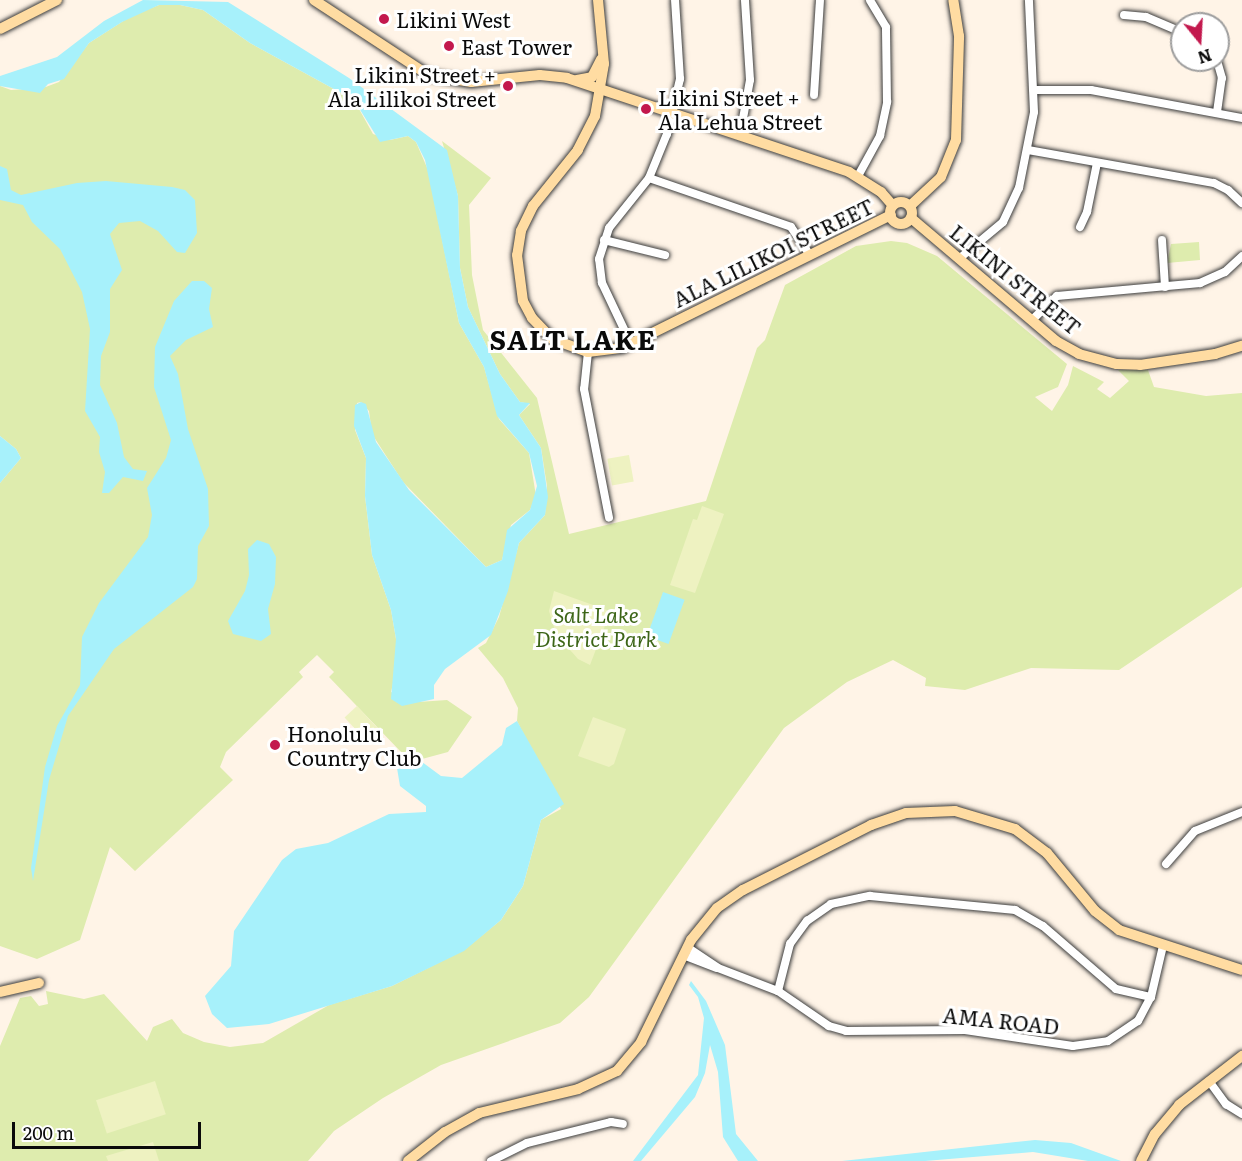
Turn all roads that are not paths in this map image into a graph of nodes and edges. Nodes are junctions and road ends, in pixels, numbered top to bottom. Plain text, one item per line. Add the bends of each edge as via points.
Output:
1 (57, 0) edge
2 (314, 0) edge
3 (598, 0) edge
4 (675, 0) edge
5 (746, 0) edge
6 (820, 0) edge
7 (870, 0) edge
8 (954, 0) edge
9 (1029, 0) edge
10 (1124, 15) dead end
11 (1170, 27) edge
12 (0, 29) edge
13 (603, 52) junction
14 (1220, 72) edge
15 (567, 78) junction
16 (1034, 90) junction
17 (601, 91) junction
18 (814, 95) dead end
19 (1217, 112) junction
20 (673, 113) junction
21 (1242, 118) edge
22 (740, 135) junction
23 (1028, 150) junction
24 (1097, 163) junction
25 (858, 176) junction
26 (649, 177) junction
27 (1242, 203) edge
28 (910, 206) junction
29 (892, 210) junction
30 (911, 218) junction
31 (1080, 227) dead end
32 (604, 240) junction
33 (1162, 240) dead end
34 (665, 255) dead end
35 (810, 255) junction
36 (1242, 256) edge
37 (960, 258) junction
38 (1165, 287) junction
39 (1033, 319) junction
40 (631, 344) junction
41 (1242, 346) edge
42 (588, 352) junction
43 (609, 518) dead end
44 (1242, 812) edge
45 (1166, 864) dead end
46 (1164, 946) junction
47 (685, 951) junction
48 (1242, 970) edge
49 (39, 983) dead end
50 (778, 991) junction
51 (0, 992) edge
52 (1151, 997) junction
53 (1242, 1056) edge
54 (1209, 1081) junction
55 (1242, 1114) edge
56 (623, 1124) dead end
57 (417, 1158) edge
58 (491, 1161) edge
59 (1141, 1161) edge

1 - 12 street
2 - 15 street via 436,78 471,82 540,75
3 - 13 street
4 - 20 street via 680,79
5 - 22 street via 750,80
6 - 18 street
7 - 25 street via 886,27 887,102 880,136
8 - 28 street via 959,36 956,140 941,177
9 - 16 street
10 - 11 street via 1146,17
13 - 15 street via 592,76
13 - 17 street
14 - 19 street
15 - 17 street
16 - 19 street via 1091,90
16 - 23 street
17 - 20 street
17 - 42 street via 585,140 528,215 517,255 520,292 532,318 552,339
19 - 21 street
20 - 22 street
20 - 26 street
22 - 25 street
23 - 24 street
23 - 37 street via 1010,212 989,236
24 - 27 street via 1214,183 1228,189
24 - 31 street via 1088,212
25 - 29 street via 881,192
26 - 32 street via 615,219
26 - 35 street via 791,227
28 - 29 street via 903,202
28 - 30 street
29 - 30 street via 902,224
29 - 35 street, ALA LILIKOI STREET
30 - 37 street, LIKINI STREET
32 - 34 street
32 - 40 street via 599,259 602,283
33 - 38 street
35 - 40 street, ALA LILIKOI STREET
36 - 38 street via 1212,279
37 - 39 street, LIKINI STREET
38 - 39 street via 1064,294 1048,301
39 - 41 street, LIKINI STREET via 1072,351 1117,364 1175,361
40 - 42 street, ALA LILIKOI STREET
42 - 43 street via 585,397
44 - 45 street via 1195,831
46 - 47 street via 1112,926 1047,854 1015,830 968,813 930,809 871,825 744,890 710,916
46 - 48 street
46 - 52 street, AMA ROAD
47 - 50 street, AMA ROAD
47 - 57 street via 641,1042 617,1071 578,1089 479,1113
49 - 51 street
50 - 52 street, AMA ROAD via 829,1026 846,1031 965,1030 1073,1046 1099,1044 1124,1032 1138,1021
50 - 52 street via 787,952 807,921 831,904 870,896 1015,910 1043,926 1116,989
53 - 54 street
54 - 55 street via 1226,1104
54 - 59 street via 1166,1119
56 - 58 street via 611,1122 527,1143

